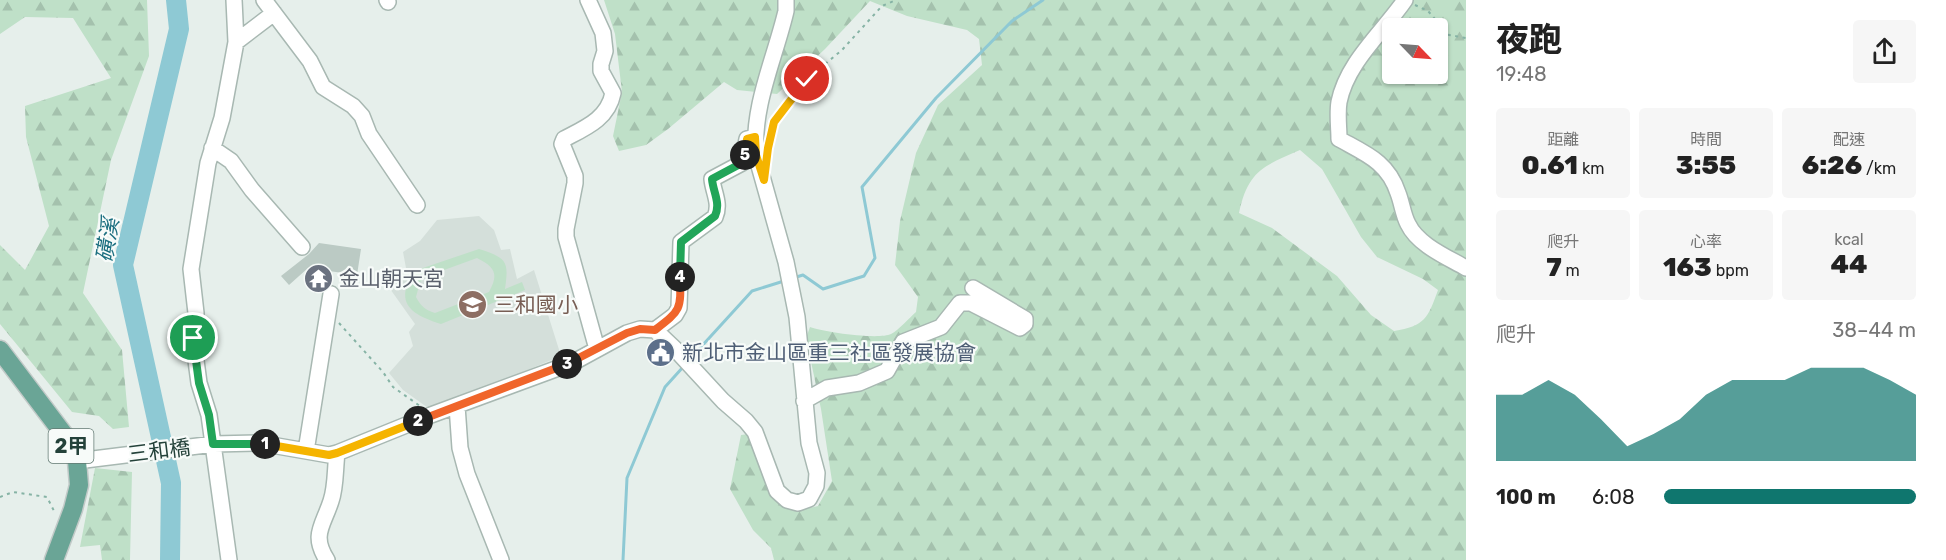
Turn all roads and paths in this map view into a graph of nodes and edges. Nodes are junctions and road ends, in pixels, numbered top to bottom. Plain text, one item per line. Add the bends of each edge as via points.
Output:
1 (234, 0) edge
2 (264, 0) edge
3 (588, 0) edge
4 (786, 0) edge
5 (896, 0) edge
6 (1405, 0) edge
7 (274, 13) junction
8 (1466, 38) edge
9 (236, 42) junction
10 (755, 137) junction
11 (212, 148) junction
12 (768, 148) dead end
13 (417, 205) dead end
14 (302, 247) dead end
15 (1466, 268) edge
16 (973, 288) dead end
17 (331, 294) dead end
18 (338, 321) dead end
19 (655, 330) junction
20 (597, 349) junction
21 (0, 350) edge
22 (804, 401) junction
23 (457, 406) junction
24 (431, 415) junction
25 (210, 444) junction
26 (306, 451) junction
27 (337, 453) junction
28 (77, 461) junction
29 (0, 497) edge
30 (66, 530) junction
31 (54, 560) edge
32 (229, 560) edge
33 (327, 560) edge
34 (501, 560) edge

1 - 9 street
2 - 7 street
3 - 20 street via 603,33 601,71 613,93 612,102 600,118 562,144 575,176 566,237
4 - 10 street via 784,21 758,110
5 - 12 path via 882,6 842,50 807,79 774,122
6 - 8 path via 1428,11 1449,35
6 - 15 street via 1349,76 1339,102 1339,140 1377,160 1398,191 1408,225 1420,239
7 - 9 street
7 - 13 street via 310,61 323,87 362,116 369,134
9 - 11 street via 222,118
10 - 19 street via 747,139 742,163 712,179 717,213 681,242 679,308
10 - 22 street via 756,155 797,317
11 - 14 street via 231,161
11 - 25 street via 191,268 196,313 193,338 199,383 209,415
16 - 22 street via 1025,319 1025,324 1020,328 971,303 960,303 941,327 903,342 887,372 859,383 827,388
17 - 26 street
18 - 24 path via 393,387
19 - 20 street via 627,333
19 - 22 street via 746,421 755,432 777,490 787,500 798,503 809,499 817,473
20 - 23 street via 572,363
21 - 28 main road, 2甲 via 68,440
23 - 24 street
23 - 34 street via 460,448 467,474
24 - 27 street
25 - 26 street, 三和橋 via 260,443
25 - 28 street, 三和橋
25 - 32 street
26 - 27 street, 三和橋
27 - 33 street via 332,500 318,538
28 - 30 main road, 2甲 via 79,485
29 - 30 path via 13,492 47,497
30 - 31 main road, 2甲

